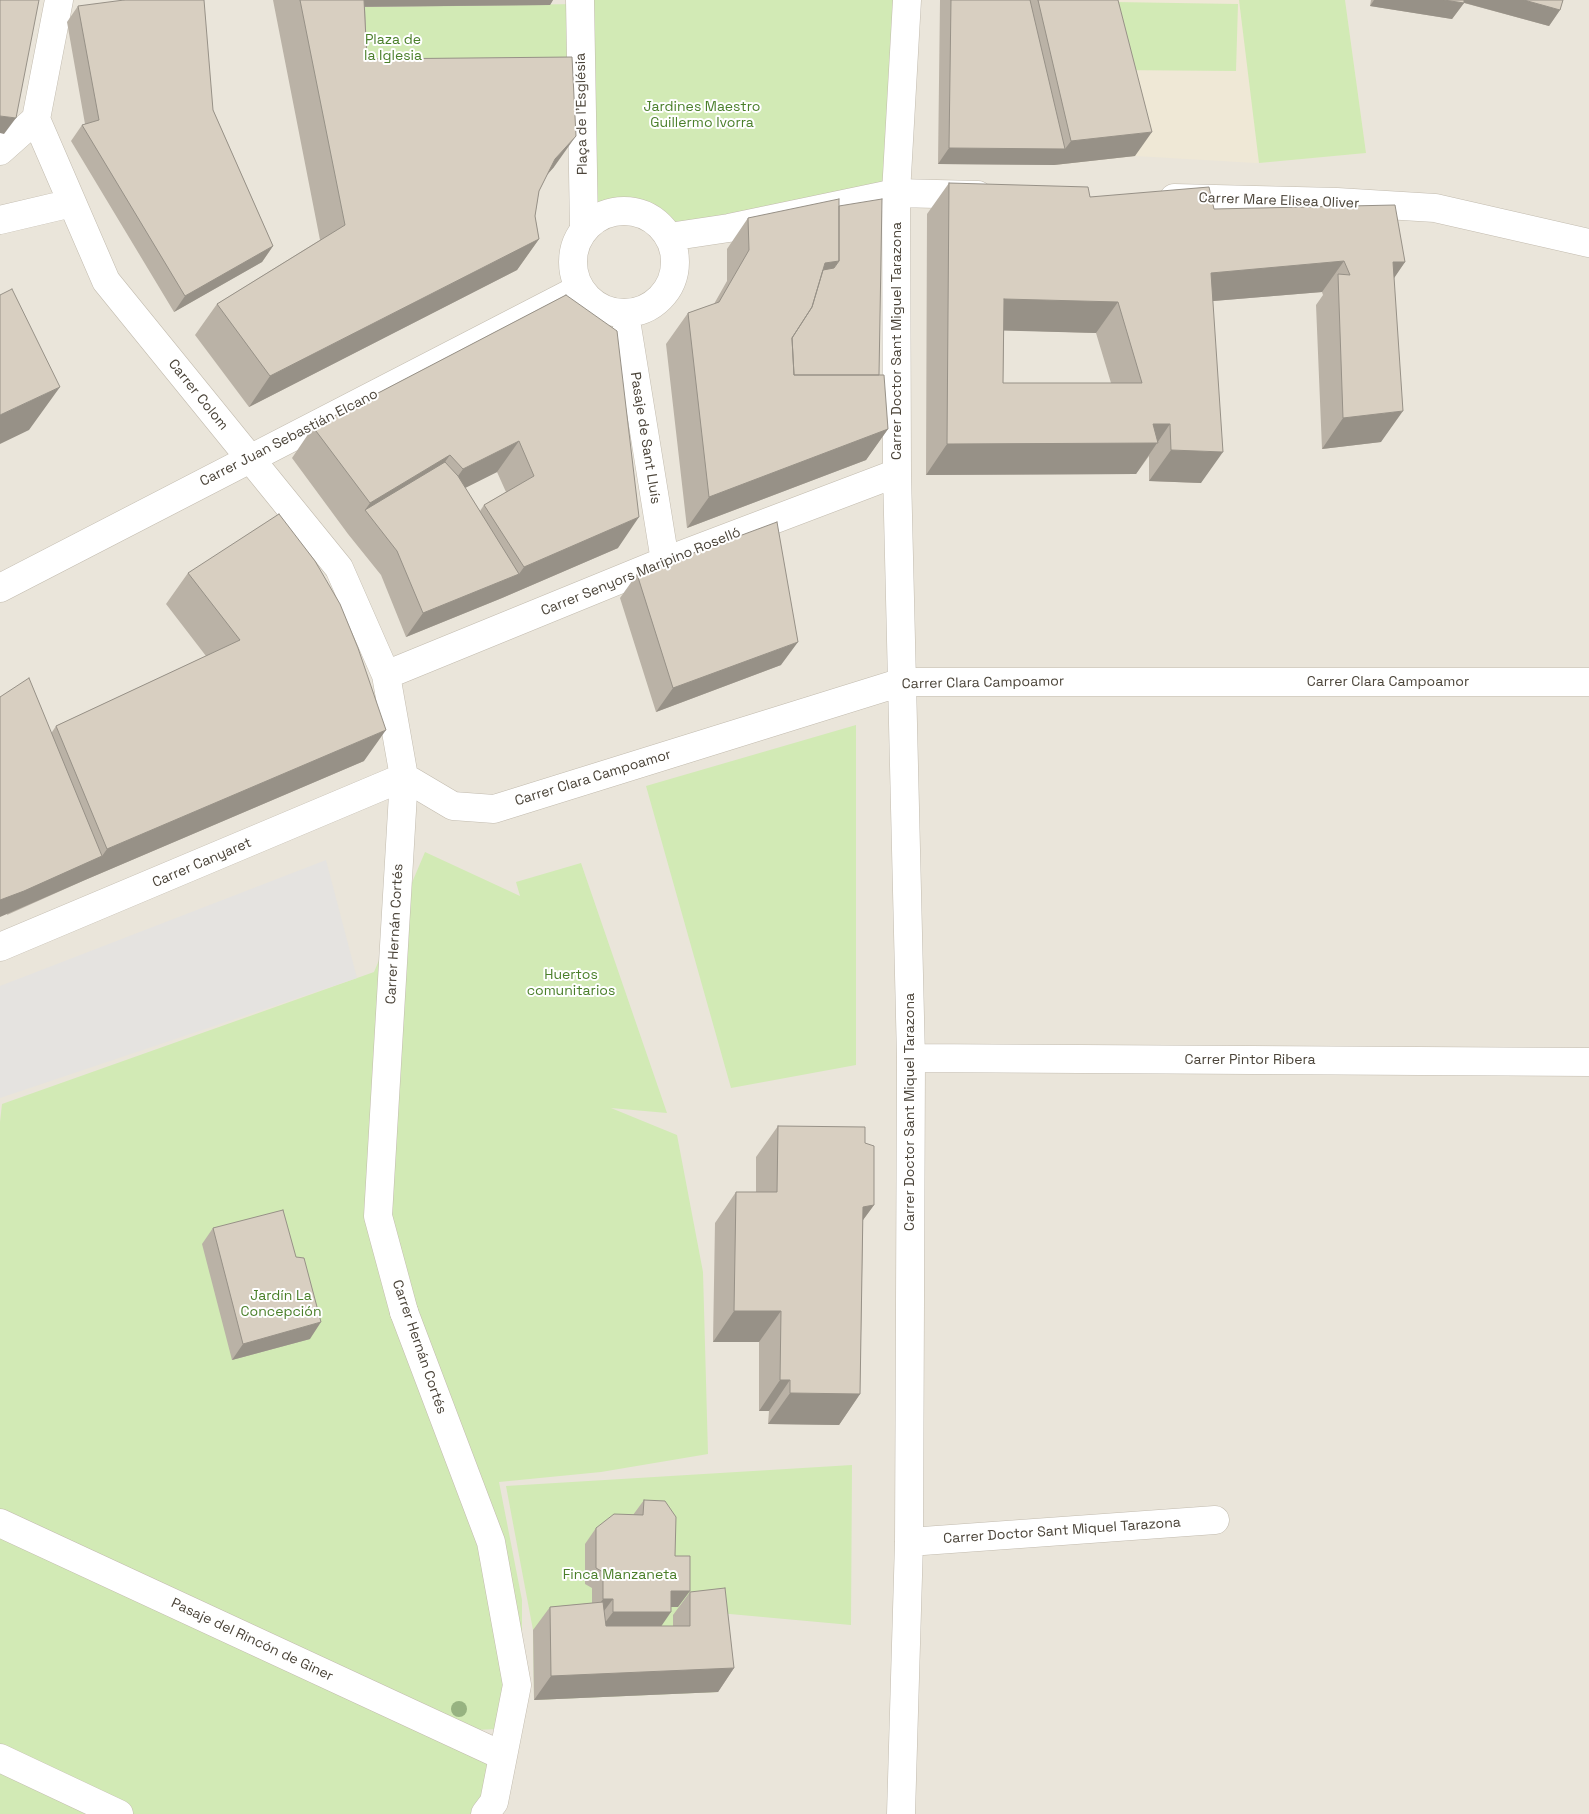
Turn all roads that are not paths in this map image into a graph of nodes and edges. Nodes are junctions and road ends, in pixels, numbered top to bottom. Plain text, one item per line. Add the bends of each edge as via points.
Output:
1 (59, 0) edge
2 (580, 0) edge
3 (908, 0) edge
4 (36, 119) junction
5 (0, 151) edge
6 (896, 193) junction
7 (1004, 195) edge
8 (1151, 198) edge
9 (72, 203) junction
10 (0, 220) edge
11 (584, 228) junction
12 (669, 237) junction
13 (1589, 243) edge
14 (579, 289) junction
15 (625, 314) junction
16 (249, 458) junction
17 (897, 473) junction
18 (665, 561) junction
19 (0, 588) edge
20 (386, 675) junction
21 (902, 682) junction
22 (1589, 682) edge
23 (404, 777) junction
24 (0, 947) edge
25 (911, 1058) junction
26 (1589, 1062) edge
27 (1215, 1520) dead end
28 (0, 1523) edge
29 (909, 1542) junction
30 (503, 1756) junction
31 (0, 1758) edge
32 (120, 1814) edge
33 (485, 1814) edge
34 (901, 1814) edge

1 - 4 street
2 - 11 street, Plaça de l’Església
3 - 6 street, Carrer Doctor Sant Miguel Tarazona
4 - 5 street
4 - 9 street, Carrer Colom
6 - 7 street
6 - 12 street via 729,228
6 - 17 street, Carrer Doctor Sant Miguel Tarazona
8 - 13 street, Carrer Mare Elisea Oliver via 1337,202 1435,208
9 - 10 street
9 - 16 street, Carrer Colom via 106,281
11 - 12 street via 612,211 637,212 656,222
11 - 14 street, Plaça de l’Església via 572,252
12 - 15 street via 675,262 666,292 649,307
14 - 15 street via 596,306
14 - 16 street, Carrer Juan Sebastián Elcano
15 - 18 street, Pasaje de Sant Lluís
16 - 19 street, Carrer Juan Sebastián Elcano
16 - 20 street, Carrer Colom via 339,568
17 - 18 street, Carrer Senyors Maripino Roselló
17 - 21 street, Carrer Doctor Sant Miguel Tarazona
18 - 20 street, Carrer Senyors Maripino Roselló
20 - 23 street, Carrer Colom
21 - 22 street, Carrer Clara Campoamor
21 - 23 street, Carrer Clara Campoamor via 494,809 453,806
21 - 25 street, Carrer Doctor Sant Miquel Tarazona
23 - 24 street, Carrer Canyaret
23 - 30 street, Carrer Hernán Cortés via 378,1216 404,1312 491,1542 518,1686
25 - 26 street, Carrer Pintor Ribera
25 - 29 street, Carrer Doctor Sant Miquel Tarazona
27 - 29 street, Carrer Doctor Sant Miquel Tarazona
28 - 30 street, Pasaje del Rincón de Giner
29 - 34 street, Carrer Doctor Sant Miquel Tarazona
30 - 33 street, Carrer Hernán Cortés via 494,1802
31 - 32 street

